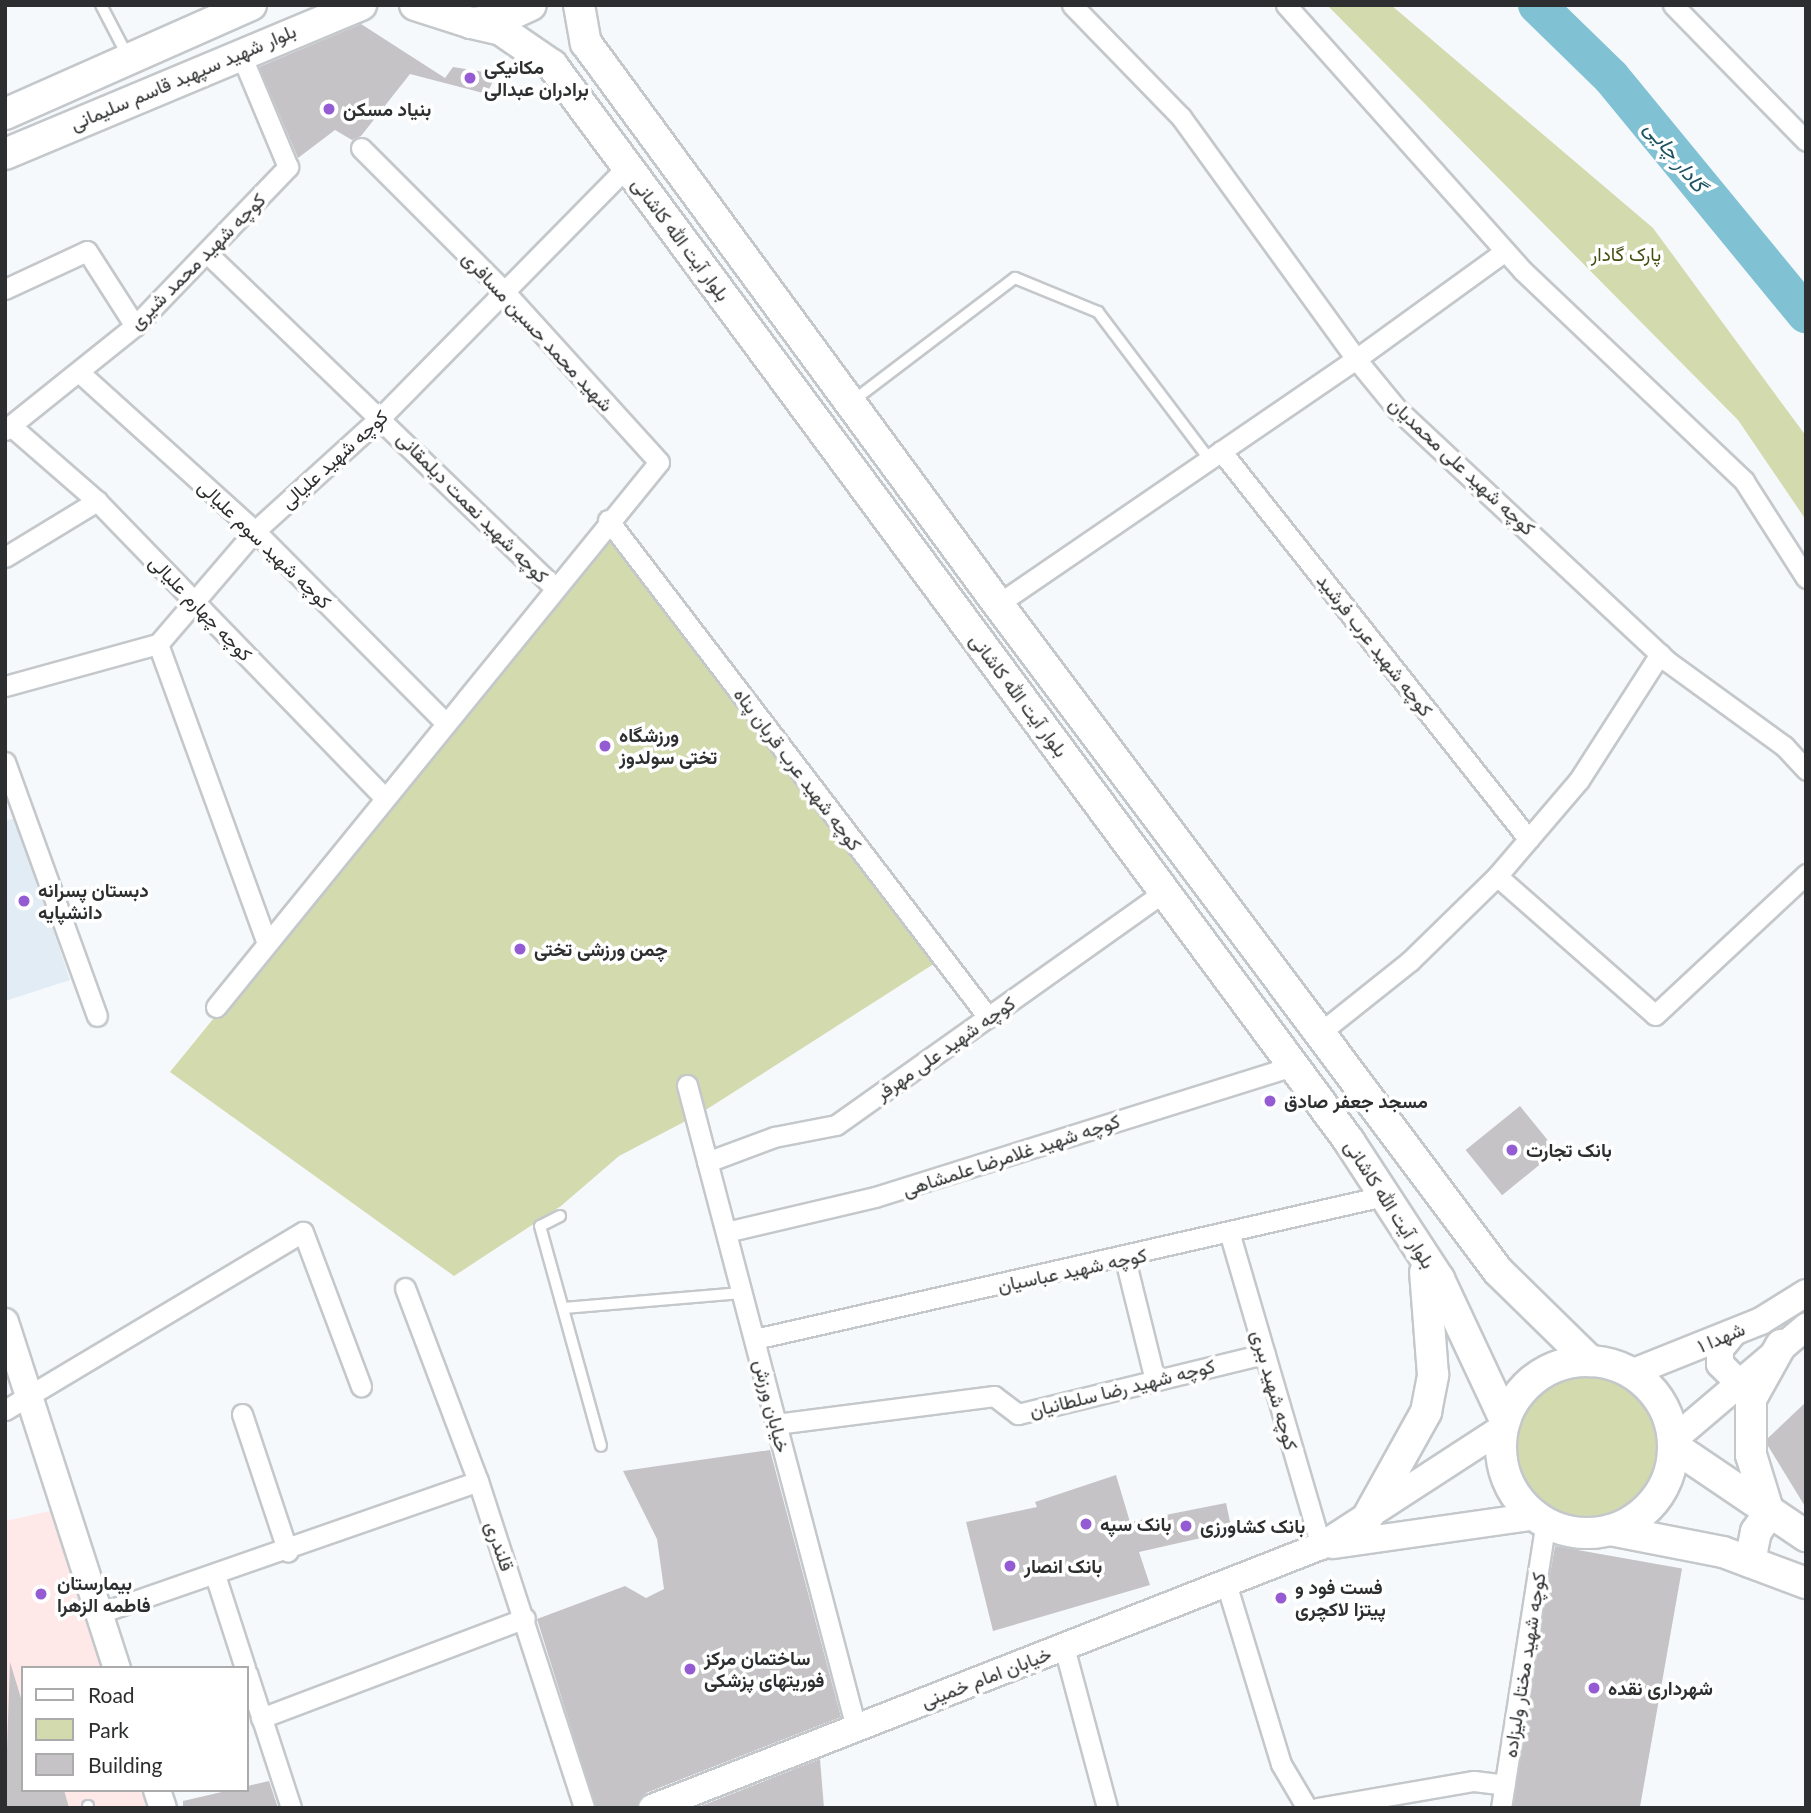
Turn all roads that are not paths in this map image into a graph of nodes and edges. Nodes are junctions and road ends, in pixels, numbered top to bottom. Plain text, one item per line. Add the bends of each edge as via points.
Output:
1 (100, 5) edge
2 (251, 5) edge
3 (265, 5) edge
4 (361, 5) edge
5 (415, 5) edge
6 (531, 5) edge
7 (579, 5) edge
8 (1072, 5) edge
9 (1286, 5) edge
10 (1673, 5) edge
11 (471, 23) junction
12 (281, 34) junction
13 (240, 52) junction
14 (129, 59) junction
15 (5, 114) edge
16 (649, 127) junction
17 (600, 129) junction
18 (1806, 141) edge
19 (361, 148) dead end
20 (5, 154) edge
21 (627, 167) junction
22 (1505, 251) junction
23 (209, 255) junction
24 (5, 289) edge
25 (506, 293) junction
26 (135, 326) junction
27 (1356, 359) junction
28 (80, 373) junction
29 (851, 403) junction
30 (382, 416) junction
31 (8, 428) edge
32 (1215, 455) junction
33 (97, 501) junction
34 (608, 520) junction
35 (255, 531) junction
36 (5, 557) edge
37 (1806, 578) edge
38 (554, 587) junction
39 (194, 600) junction
40 (998, 604) junction
41 (158, 644) junction
42 (1660, 654) junction
43 (5, 686) edge
44 (445, 722) junction
45 (5, 762) edge
46 (1806, 770) edge
47 (384, 797) junction
48 (1528, 839) junction
49 (1806, 874) edge
50 (1497, 876) junction
51 (1164, 892) junction
52 (267, 943) junction
53 (216, 1007) dead end
54 (97, 1017) dead end
55 (988, 1017) junction
56 (1321, 1032) junction
57 (1293, 1066) junction
58 (687, 1085) dead end
59 (1384, 1117) junction
60 (1349, 1141) junction
61 (707, 1161) junction
62 (1388, 1195) junction
63 (560, 1216) dead end
64 (726, 1232) junction
65 (1230, 1235) junction
66 (1422, 1250) junction
67 (1125, 1259) junction
68 (405, 1288) dead end
69 (742, 1293) junction
70 (1806, 1293) edge
71 (563, 1308) junction
72 (5, 1322) edge
73 (1806, 1327) edge
74 (1733, 1333) junction
75 (755, 1339) junction
76 (1781, 1345) junction
77 (1265, 1353) junction
78 (1590, 1361) junction
79 (1632, 1373) junction
80 (1155, 1380) junction
81 (1739, 1383) junction
82 (361, 1386) dead end
83 (30, 1398) junction
84 (5, 1410) edge
85 (242, 1414) dead end
86 (776, 1424) junction
87 (1504, 1424) junction
88 (1673, 1443) junction
89 (601, 1446) dead end
90 (478, 1481) junction
91 (1769, 1513) junction
92 (1541, 1519) junction
93 (1366, 1520) junction
94 (1610, 1530) junction
95 (1806, 1536) edge
96 (1321, 1546) junction
97 (288, 1552) junction
98 (1750, 1562) junction
99 (215, 1576) junction
100 (1226, 1583) junction
101 (1806, 1583) edge
102 (100, 1613) junction
103 (525, 1618) junction
104 (1064, 1647) junction
105 (116, 1666) edge
106 (244, 1666) edge
107 (248, 1677) edge
108 (261, 1718) junction
109 (856, 1728) junction
110 (1505, 1785) junction
111 (291, 1808) edge
112 (584, 1808) edge
113 (652, 1808) edge
114 (1107, 1808) edge
115 (1307, 1808) edge
116 (1317, 1808) edge
117 (1501, 1808) edge

1 - 14 lane
2 - 14 main road, بلوار شهید سپهبد قاسم سلیمانی
3 - 12 main road
4 - 12 main road, بلوار شهید سپهبد قاسم سلیمانی
5 - 11 main road, بلوار آیت الله کاشانی
6 - 11 main road via 499,20
7 - 16 main road, بلوار آیت الله کاشانی via 586,43
8 - 27 street, کوچه شهید علی محمدیان via 1181,117
9 - 22 street
10 - 18 street
11 - 17 main road, بلوار آیت الله کاشانی via 501,30 544,59
12 - 13 main road, بلوار شهید سپهبد قاسم سلیمانی
13 - 20 main road, بلوار شهید سپهبد قاسم سلیمانی
13 - 23 street, کوچه شهید محمد شیری via 288,167
14 - 15 main road, بلوار شهید سپهبد قاسم سلیمانی
16 - 17 main road via 632,116 611,116
16 - 29 main road, بلوار آیت الله کاشانی
17 - 21 main road, بلوار آیت الله کاشانی
19 - 25 street, شهید محمد حسین مسافری
21 - 25 street, کوچه شهید علیالی
21 - 51 main road, بلوار آیت الله کاشانی
22 - 27 street
22 - 37 street via 1744,481
23 - 26 street, کوچه شهید محمد شیری
23 - 30 street, کوچه شهید نعمت دیلمقانی
24 - 26 street via 86,251
25 - 30 street, کوچه شهید علیالی
25 - 34 street, شهید محمد حسین مسافری via 659,462
26 - 28 street, کوچه شهید محمد شیری
27 - 32 street
27 - 42 street, کوچه شهید علی محمدیان via 1397,409
28 - 31 street, کوچه شهید محمد شیری
28 - 35 street, کوچه شهید سوم علیالی
29 - 32 lane via 1015,278 1098,312
29 - 40 main road, بلوار آیت الله کاشانی
30 - 35 street, کوچه شهید علیالی
30 - 38 street, کوچه شهید نعمت دیلمقانی
31 - 33 street, کوچه چهارم علیالی
32 - 40 street
32 - 48 street, کوچه شهید عرب فرشید
33 - 36 street
33 - 39 street, کوچه چهارم علیالی
34 - 38 street
34 - 55 street, کوچه شهید عرب قربان پناه
35 - 39 street, کوچه شهید علیالی
35 - 44 street, کوچه شهید سوم علیالی
38 - 44 street
39 - 41 street, کوچه شهید علیالی
39 - 47 street, کوچه چهارم علیالی
40 - 56 main road, بلوار آیت الله کاشانی
41 - 43 street
41 - 52 street
42 - 46 street, کوچه شهید علی محمدیان via 1784,746
42 - 48 street via 1579,780
44 - 47 street
45 - 54 street
47 - 52 street
48 - 50 street
49 - 50 street via 1655,1015
50 - 56 street via 1410,961
51 - 55 street, کوچه شهید علی مهرفر
51 - 57 main road, بلوار آیت الله کاشانی
52 - 53 street
55 - 61 street, کوچه شهید علی مهرفر via 836,1125 774,1137
56 - 59 main road, بلوار آیت الله کاشانی
57 - 60 main road, بلوار آیت الله کاشانی
57 - 64 street, کوچه شهید غلامرضا علمشاهی via 875,1198
58 - 61 street, خیابان ورزش
59 - 60 main road
59 - 78 main road, بلوار آیت الله کاشانی via 1515,1290
60 - 62 main road, بلوار آیت الله کاشانی
61 - 64 street, خیابان ورزش
62 - 65 street, کوچه شهید عباسیان
62 - 66 main road, بلوار آیت الله کاشانی
63 - 71 lane via 540,1226
64 - 69 street, خیابان ورزش
65 - 67 street, کوچه شهید عباسیان
65 - 77 street, کوچه شهید ببری
66 - 87 main road, بلوار آیت الله کاشانی
66 - 93 main road via 1432,1339 1426,1412
67 - 75 street, کوچه شهید عباسیان
67 - 80 street
68 - 90 street, قلندری
69 - 71 lane
69 - 75 street, خیابان ورزش
70 - 74 main road, شهدا ۱
71 - 89 lane
72 - 83 main road
73 - 76 main road, شهدا ۱
74 - 79 main road, شهدا ۱
74 - 81 main road via 1723,1342 1720,1364
75 - 86 street, خیابان ورزش
76 - 81 main road, شهدا ۱
76 - 91 main road via 1751,1399 1751,1455
77 - 80 street, کوچه شهید رضا سلطانیان
77 - 96 street, کوچه شهید ببری
78 - 79 main road
78 - 87 main road via 1567,1363 1529,1384
79 - 88 main road via 1660,1401
80 - 86 street, کوچه شهید رضا سلطانیان via 1018,1414 994,1396
81 - 88 main road, شهدا ۱
82 - 83 street via 303,1233
83 - 84 street
83 - 102 main road
85 - 97 street
86 - 109 street, خیابان ورزش
87 - 92 main road via 1504,1468
87 - 93 main road
88 - 91 main road
88 - 94 main road via 1662,1489 1631,1521
90 - 97 street
90 - 103 street, قلندری
91 - 95 main road
91 - 98 main road via 1756,1532
92 - 94 main road via 1577,1532
92 - 96 main road
92 - 110 street, کوچه شهید مختار ولیزاده
93 - 96 main road
94 - 98 main road
96 - 100 main road, خیابان امام خمینی
97 - 99 street
98 - 101 main road
99 - 102 street
99 - 106 street
100 - 104 main road, خیابان امام خمینی
100 - 115 street via 1281,1764
102 - 105 main road
103 - 108 street
103 - 112 street, قلندری
104 - 109 main road, خیابان امام خمینی
104 - 114 street
107 - 108 street
108 - 111 street
109 - 113 main road, خیابان امام خمینی
110 - 116 street via 1474,1781
110 - 117 street, کوچه شهید مختار ولیزاده

